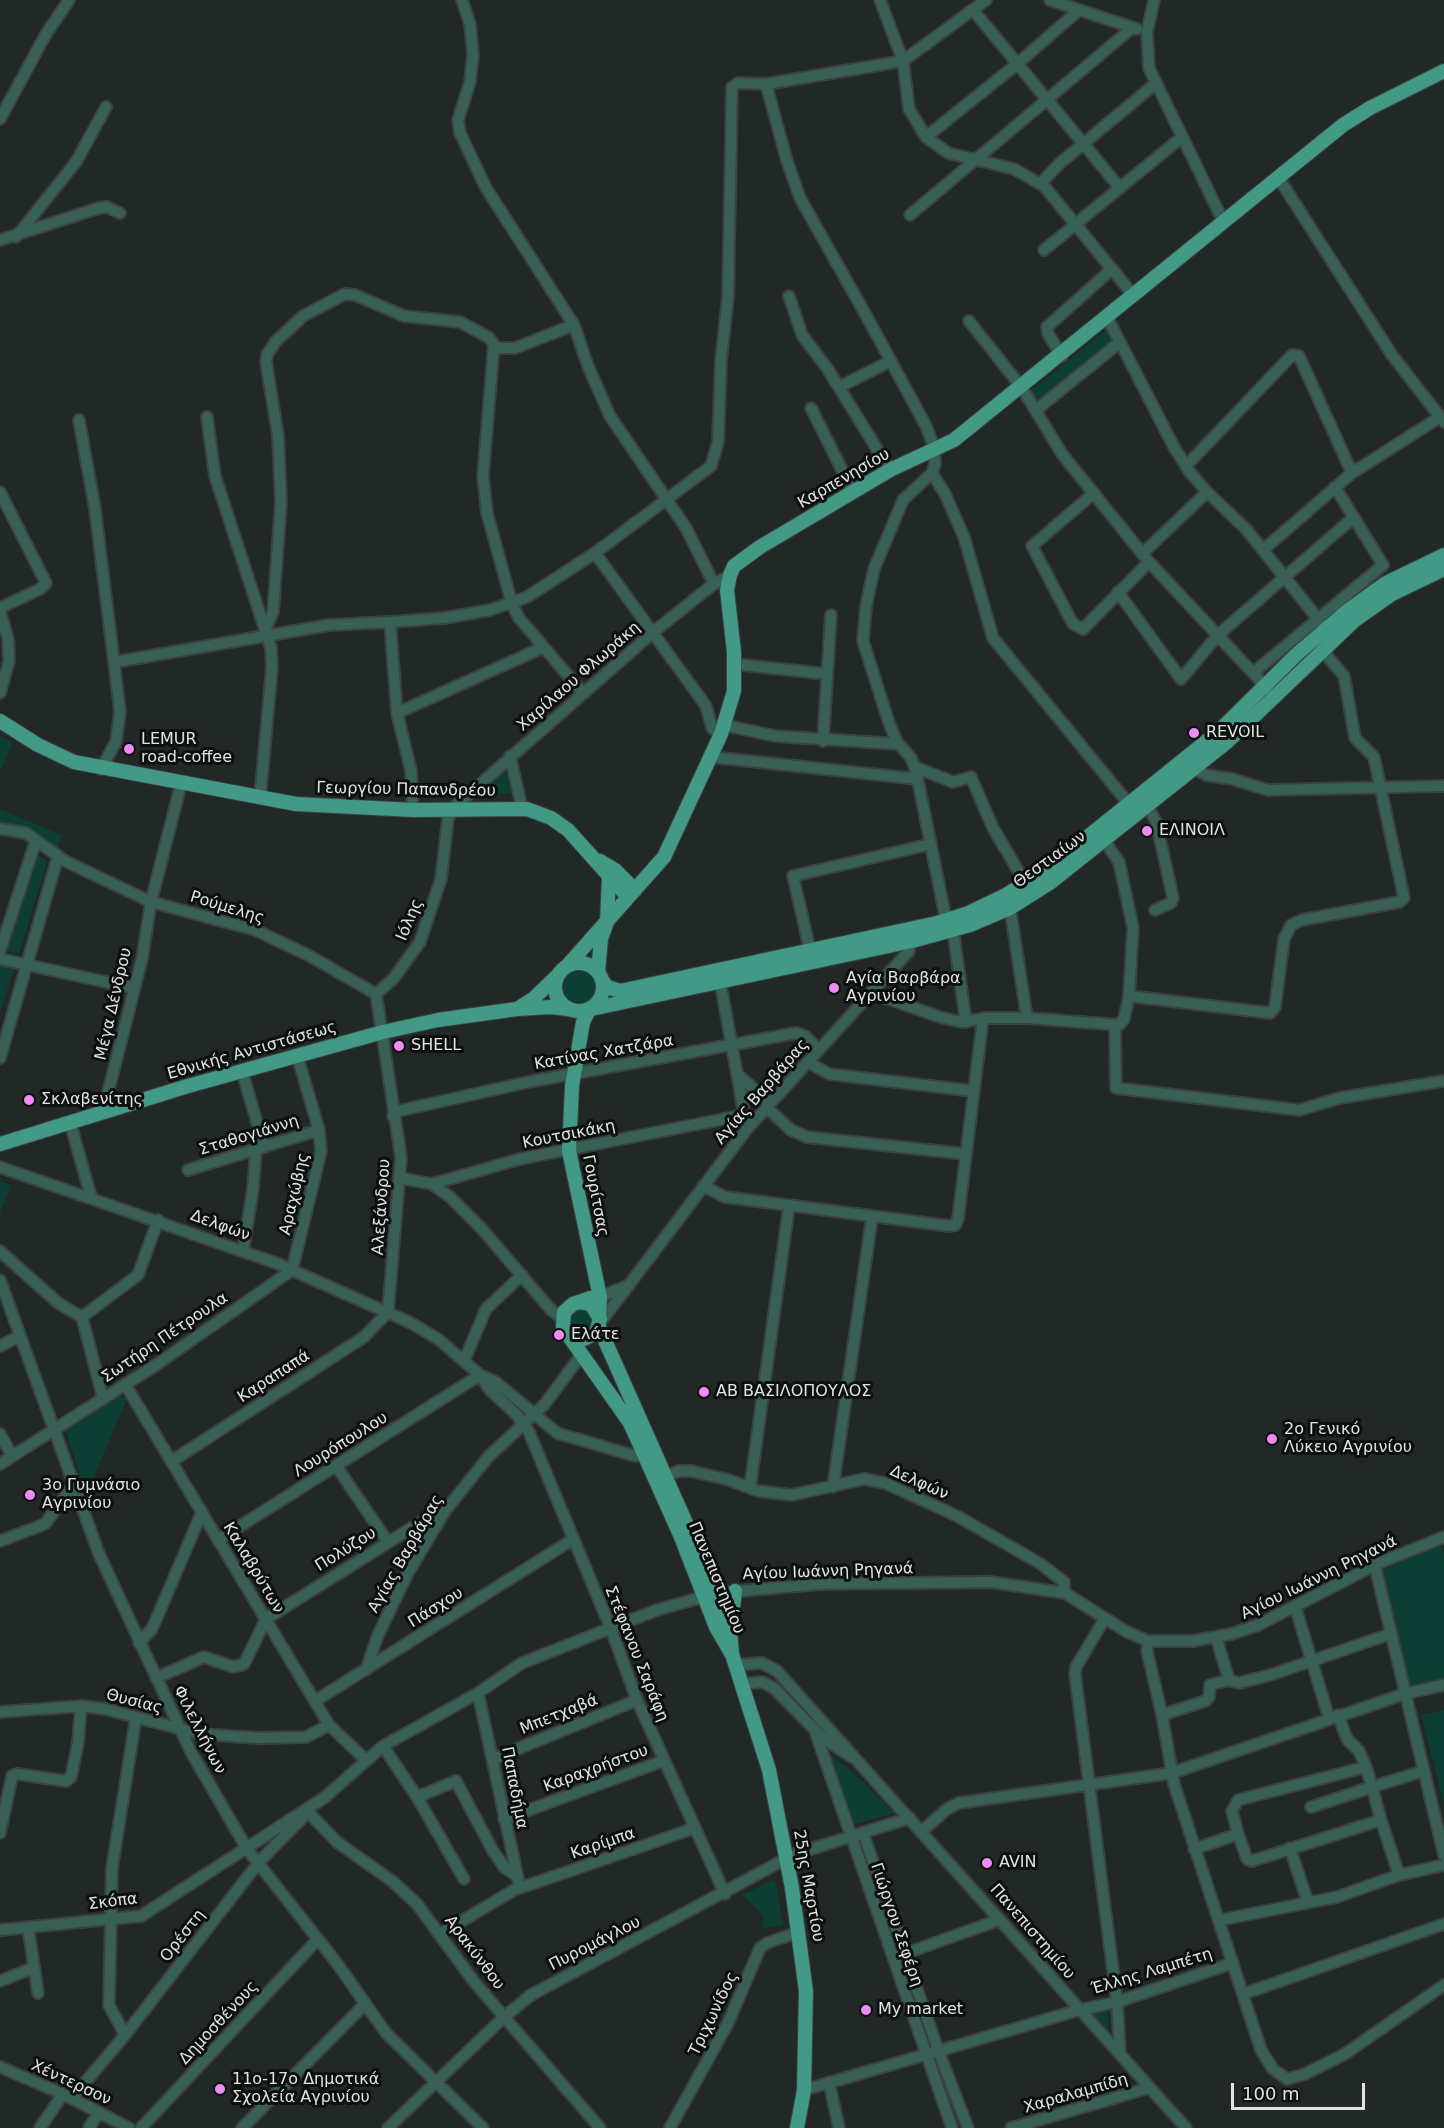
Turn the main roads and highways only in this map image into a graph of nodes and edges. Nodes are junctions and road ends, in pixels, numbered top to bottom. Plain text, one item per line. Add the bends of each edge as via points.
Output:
1 (1444, 71) edge
2 (1444, 555) edge
3 (1444, 569) edge
4 (1326, 630) junction
5 (0, 721) edge
6 (1222, 737) junction
7 (1138, 808) junction
8 (594, 858) junction
9 (609, 877) junction
10 (632, 894) junction
11 (608, 922) junction
12 (950, 925) junction
13 (911, 935) junction
14 (568, 965) junction
15 (557, 976) junction
16 (600, 976) junction
17 (517, 1009) junction
18 (581, 1010) junction
19 (0, 1144) edge
20 (600, 1297) junction
21 (579, 1302) junction
22 (599, 1322) junction
23 (564, 1325) junction
24 (606, 1345) junction
25 (582, 1354) junction
26 (649, 1454) junction
27 (735, 1590) road end
28 (711, 1595) junction
29 (730, 1629) junction
30 (734, 1660) junction
31 (797, 2128) edge

1 - 10 main road, Καρπενησίου via 1357,115 965,433 935,452 890,470 735,566 728,597 734,664 732,702 671,845
2 - 4 main road, Θεστιαίων via 1386,583
3 - 4 main road, Θεστιαίων
4 - 6 main road, Θεστιαίων via 1264,686
4 - 6 main road, Θεστιαίων via 1323,651 1275,696
5 - 8 main road, Γεωργίου Παπανδρέου via 57,755 101,769 260,798 318,807 522,808 556,821
6 - 7 main road, Θεστιαίων
6 - 7 main road, Θεστιαίων via 1194,768
7 - 12 main road, Θεστιαίων via 1026,884
7 - 12 main road, Θεστιαίων via 1051,882 1010,908
8 - 9 main road
8 - 10 main road via 615,870
9 - 10 main road
9 - 11 main road
10 - 11 main road
11 - 14 main road
11 - 16 main road via 601,939
12 - 13 main road, Θεστιαίων
13 - 16 main road, Θεστιαίων via 810,950 620,992 607,987
13 - 18 main road, Θεστιαίων
14 - 15 main road
14 - 16 main road via 585,964
15 - 17 main road, Εθνικής Αντιστάσεως
15 - 18 main road via 555,991 562,1005
16 - 18 main road via 602,996
17 - 18 main road, Εθνικής Αντιστάσεως
17 - 19 main road, Εθνικής Αντιστάσεως via 438,1020 297,1054
18 - 20 main road, Γουρίτσας via 569,1151
20 - 21 main road
20 - 22 main road, Γουρίτσας
21 - 22 main road via 591,1304
21 - 23 main road via 568,1307
22 - 23 main road via 596,1333 584,1339 577,1339
22 - 24 main road, Πανεπιστημίου
23 - 25 main road, Πανεπιστημίου
24 - 25 main road
24 - 26 main road, Πανεπιστημίου
25 - 26 main road, Πανεπιστημίου
26 - 28 main road, Πανεπιστημίου
27 - 29 main road
28 - 29 main road, Πανεπιστημίου
28 - 30 main road, Πανεπιστημίου via 716,1627
29 - 30 main road, Πανεπιστημίου
30 - 31 main road, 25ης Μαρτίου via 769,1770 799,1932 806,1991 804,2090

